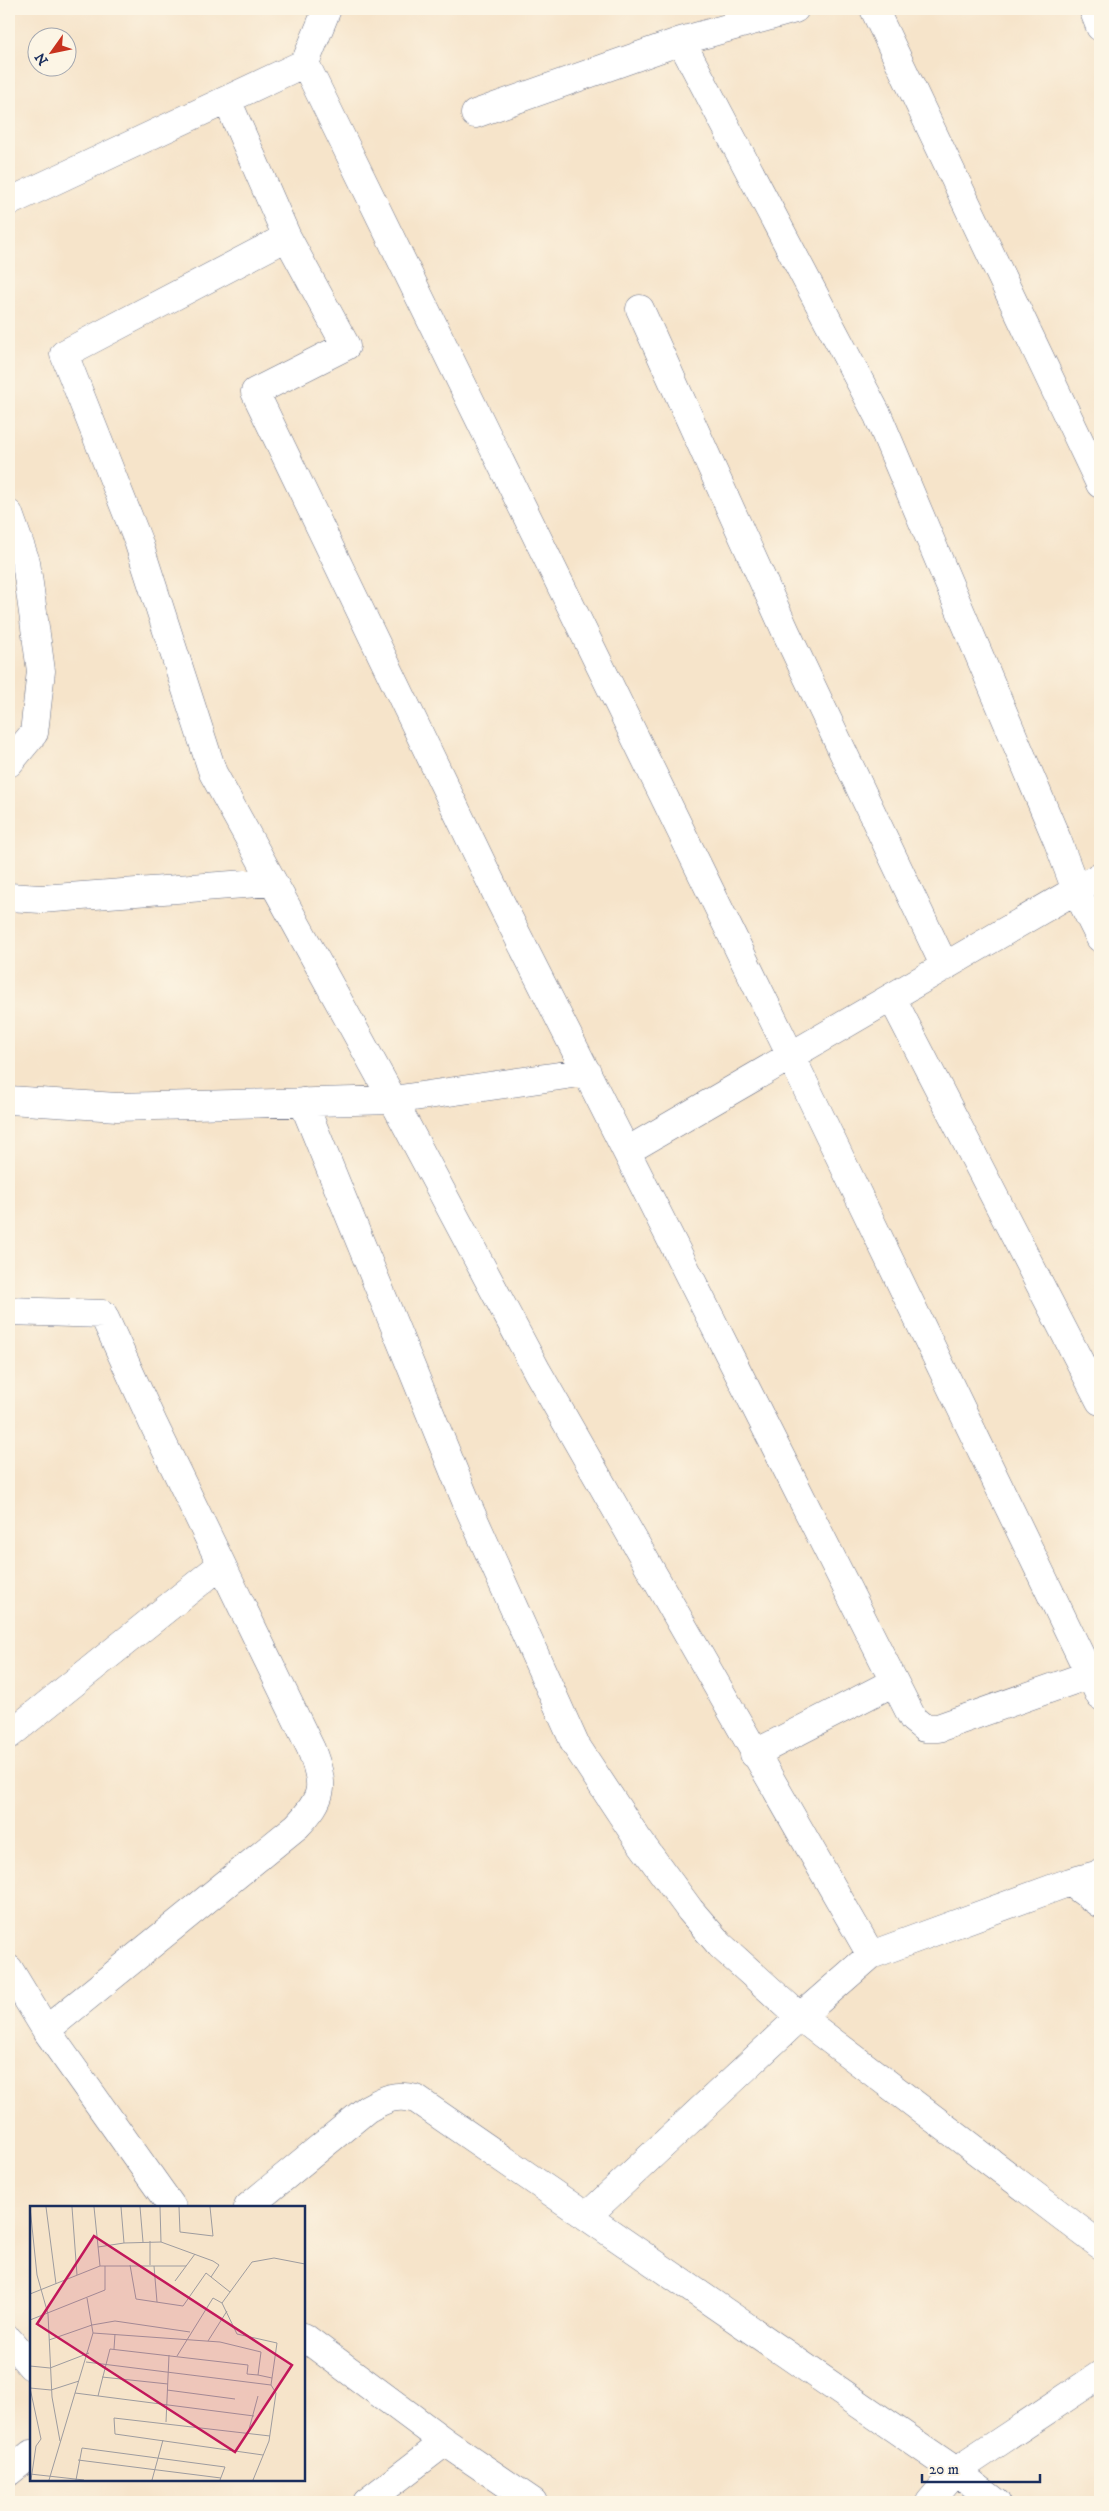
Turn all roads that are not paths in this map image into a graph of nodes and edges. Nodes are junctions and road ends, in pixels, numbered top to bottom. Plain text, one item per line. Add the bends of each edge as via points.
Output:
1 (328, 9) edge
2 (795, 9) edge
3 (874, 9) edge
4 (1092, 9) edge
5 (1100, 27) edge
6 (681, 41) junction
7 (305, 63) junction
8 (227, 100) junction
9 (475, 114) dead end
10 (9, 202) edge
11 (287, 237) junction
12 (640, 310) dead end
13 (1100, 484) edge
14 (9, 514) edge
15 (9, 763) edge
16 (1100, 876) edge
17 (272, 882) junction
18 (1076, 890) junction
19 (9, 897) edge
20 (1100, 938) edge
21 (945, 967) junction
22 (892, 998) junction
23 (791, 1056) junction
24 (587, 1072) junction
25 (9, 1100) edge
26 (393, 1100) junction
27 (303, 1102) junction
28 (627, 1151) junction
29 (9, 1311) edge
30 (1100, 1401) edge
31 (221, 1565) junction
32 (1097, 1681) edge
33 (894, 1682) junction
34 (9, 1734) edge
35 (754, 1754) junction
36 (1100, 1874) edge
37 (1070, 1882) junction
38 (1100, 1904) edge
39 (871, 1955) junction
40 (9, 1969) edge
41 (800, 2017) junction
42 (46, 2030) junction
43 (171, 2206) edge
44 (249, 2206) edge
45 (587, 2216) junction
46 (1100, 2245) edge
47 (305, 2339) edge
48 (9, 2340) edge
49 (30, 2365) edge
50 (1100, 2375) edge
51 (445, 2442) junction
52 (30, 2455) edge
53 (956, 2471) junction
54 (9, 2472) edge
55 (367, 2502) edge
56 (533, 2502) edge
57 (930, 2502) edge
58 (996, 2502) edge

1 - 7 street
2 - 6 street
3 - 13 street
4 - 5 street
6 - 9 street
6 - 18 street via 878,416
7 - 8 street
7 - 23 street
8 - 10 street
8 - 11 street
11 - 17 street via 64,354 138,541 213,773
11 - 24 street via 346,346 255,392 500,902
12 - 21 street via 786,632
14 - 15 street via 26,562 41,671 34,733
16 - 18 street
17 - 19 street via 41,899
17 - 26 street
18 - 20 street
18 - 21 street
21 - 22 street
22 - 23 street
22 - 30 street
23 - 28 street
23 - 32 street
24 - 26 street
24 - 28 street
25 - 27 street via 117,1107
26 - 27 street
26 - 35 street via 537,1372
27 - 41 street via 468,1506 575,1744 637,1838 690,1910 720,1945
28 - 33 street
29 - 31 street via 103,1314
31 - 34 street
31 - 42 street via 311,1749 320,1775 319,1797 314,1808 297,1826
32 - 33 street via 938,1728 924,1728 913,1719
33 - 35 street
35 - 39 street
36 - 37 street
37 - 38 street
37 - 39 street
39 - 41 street
40 - 42 street
41 - 45 street
41 - 46 street
42 - 43 street
44 - 45 street via 367,2108 386,2098 402,2095 416,2099
45 - 53 street
47 - 51 street
48 - 49 street
50 - 53 street
51 - 55 street
51 - 56 street
52 - 54 street
53 - 57 street
53 - 58 street

